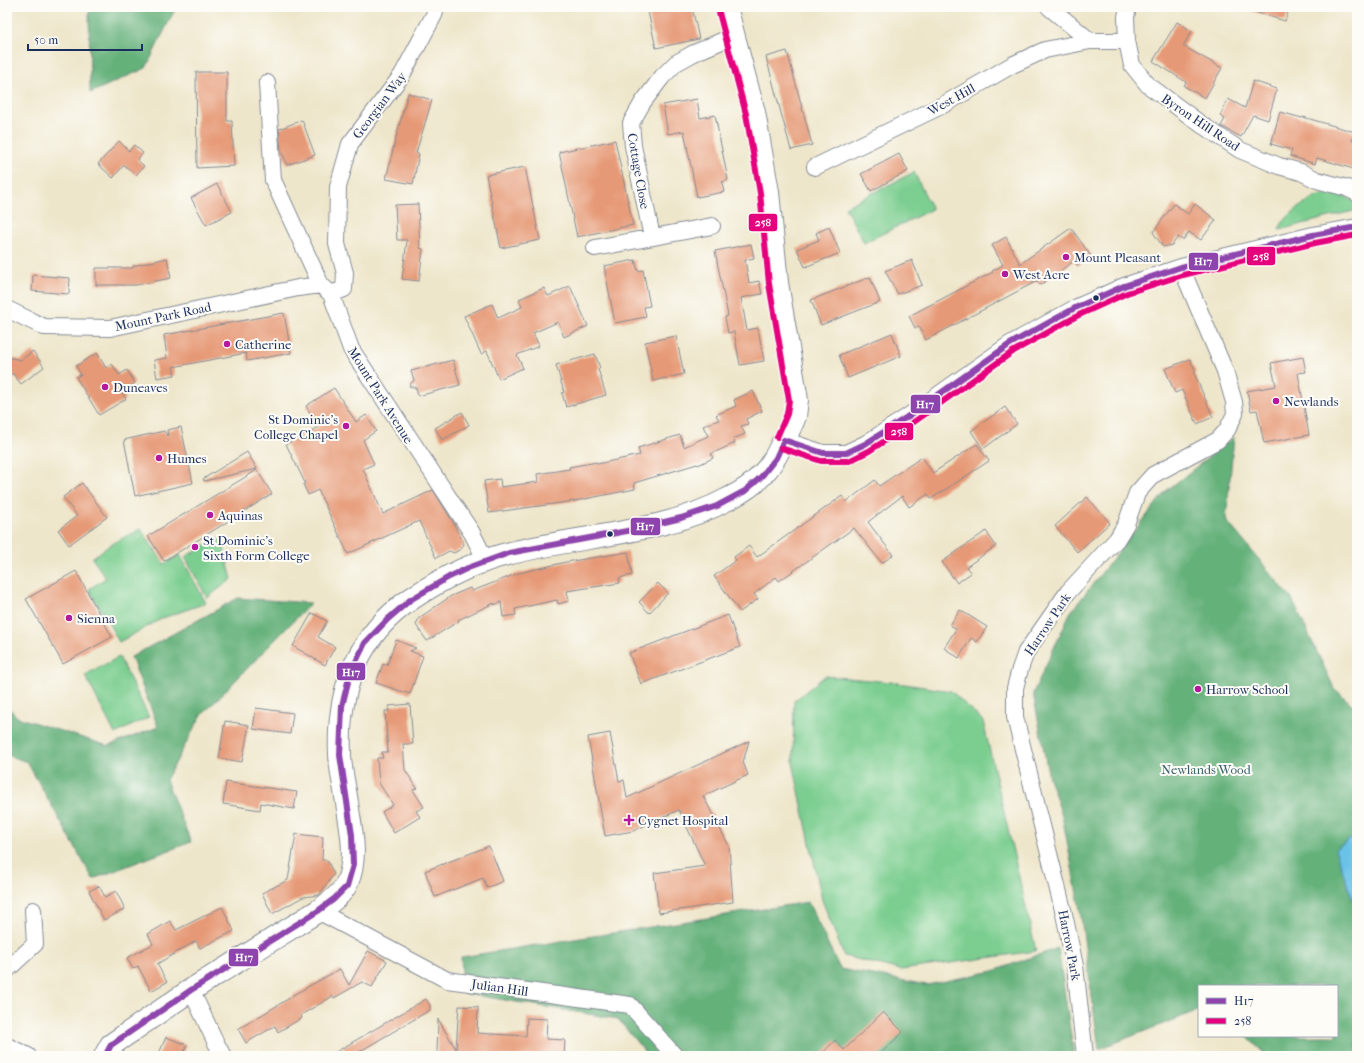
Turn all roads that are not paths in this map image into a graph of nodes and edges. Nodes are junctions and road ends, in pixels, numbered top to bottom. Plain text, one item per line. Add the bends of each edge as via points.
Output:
1 (436, 7) edge
2 (726, 7) edge
3 (1049, 7) edge
4 (1128, 7) edge
5 (733, 36) junction
6 (1090, 41) junction
7 (1127, 41) junction
8 (267, 83) dead end
9 (815, 167) dead end
10 (1357, 194) edge
11 (712, 226) dead end
12 (1357, 227) edge
13 (652, 237) junction
14 (595, 248) dead end
15 (1181, 267) junction
16 (326, 289) junction
17 (7, 309) edge
18 (784, 440) junction
19 (486, 561) junction
20 (33, 910) dead end
21 (318, 911) junction
22 (7, 970) edge
23 (191, 990) junction
24 (7, 1046) edge
25 (28, 1056) edge
26 (105, 1056) edge
27 (223, 1056) edge
28 (675, 1056) edge
29 (1085, 1056) edge

1 - 16 street, Georgian Way via 402,75 350,144 338,187 337,244 345,273 344,289
2 - 5 main road
3 - 6 street
4 - 7 street, Byron Hill Road
5 - 13 street, Cottage Close via 676,62 662,76 631,123 633,146
5 - 18 main road via 755,120 768,192 777,283 797,400 795,416
6 - 7 street, West Hill
6 - 9 street, West Hill via 1045,50 1012,65 944,105
7 - 10 street, Byron Hill Road via 1132,65 1148,85 1202,125 1240,150 1317,180 1347,188
8 - 16 street, Mount Park Avenue via 273,180
11 - 13 street
12 - 15 street
13 - 14 street
15 - 18 street via 1124,286 1068,312 1010,344 907,417 846,453 823,453
15 - 29 street, Harrow Park via 1224,371 1234,402 1235,414 1227,430 1218,440 1153,475 1137,493 1118,539 1068,592 1026,652 1015,688 1015,717 1075,966
16 - 17 street, Mount Park Road via 298,288 110,328 44,327
16 - 19 street, Mount Park Avenue via 351,349 472,533
18 - 19 main road via 776,458 761,477 744,491 707,510 627,531 558,543
19 - 21 main road via 449,577 410,600 365,643 350,674 342,706 340,755 352,835 353,865 347,886
20 - 22 street via 35,944
21 - 23 main road
21 - 28 street, Julian Hill via 447,980 630,1005
23 - 26 main road via 111,1045
23 - 27 street
24 - 25 street

